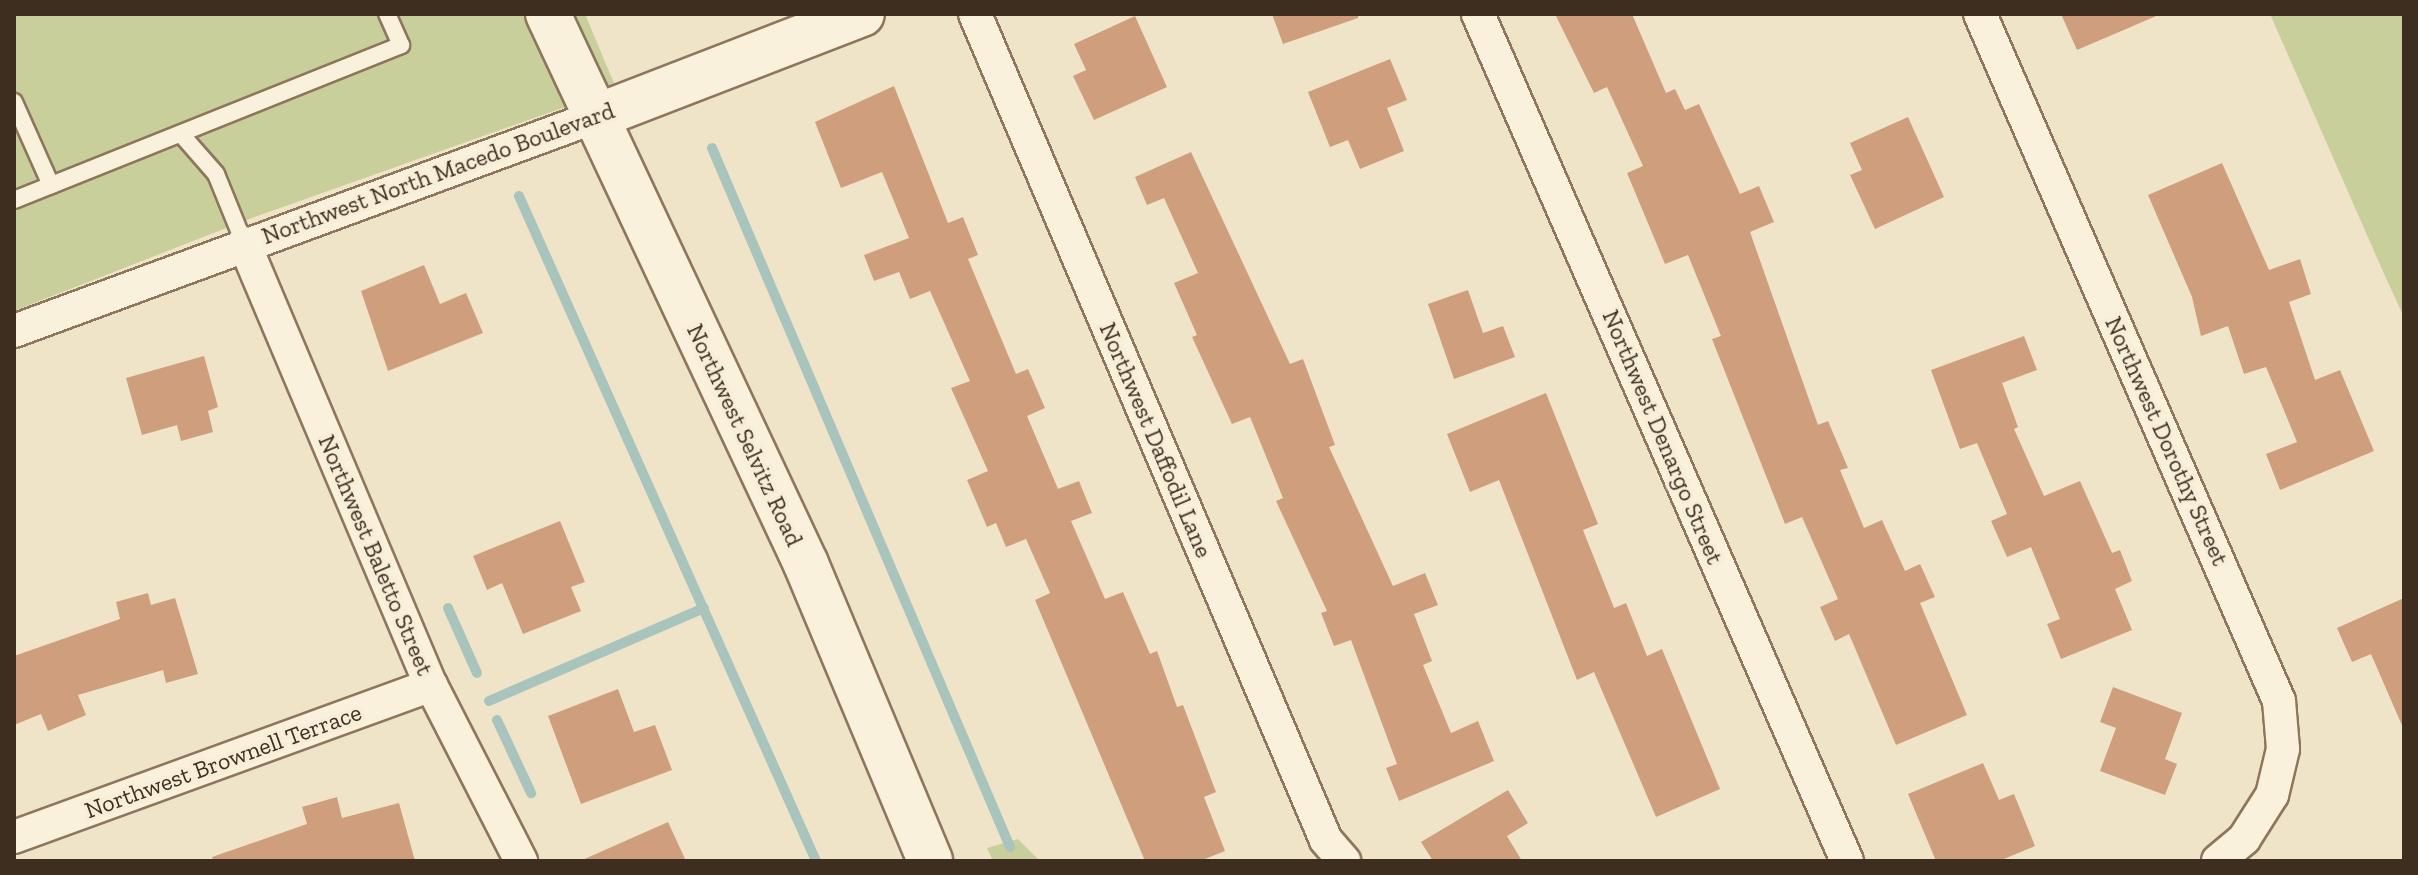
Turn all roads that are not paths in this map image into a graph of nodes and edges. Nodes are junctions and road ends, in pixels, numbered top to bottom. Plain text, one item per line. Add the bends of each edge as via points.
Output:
1 (387, 14) edge
2 (548, 14) edge
3 (862, 14) edge
4 (975, 14) edge
5 (1478, 14) edge
6 (1980, 14) edge
7 (14, 102) edge
8 (595, 117) junction
9 (181, 134) junction
10 (51, 185) junction
11 (14, 200) edge
12 (244, 243) junction
13 (14, 331) edge
14 (431, 685) junction
15 (14, 837) edge
16 (521, 861) edge
17 (930, 861) edge
18 (1344, 861) edge
19 (1847, 861) edge
20 (2218, 861) edge

1 - 9 lane via 401,45
2 - 8 street, Northwest Selvitz Road
3 - 8 street, Northwest North Macedo Boulevard
4 - 18 street, Northwest Daffodil Lane via 1326,840
5 - 19 street, Northwest Denargo Street
6 - 20 street, Northwest Dorothy Street via 2279,701 2283,749 2272,795 2244,839
7 - 10 lane
8 - 12 street, Northwest North Macedo Boulevard
8 - 17 street, Northwest Selvitz Road via 806,564
9 - 10 lane
9 - 12 lane via 216,174
10 - 11 lane
12 - 13 street, Northwest North Macedo Boulevard
12 - 14 street, Northwest Baletto Street
14 - 15 street, Northwest Brownell Terrace
14 - 16 street, Northwest Baletto Street

